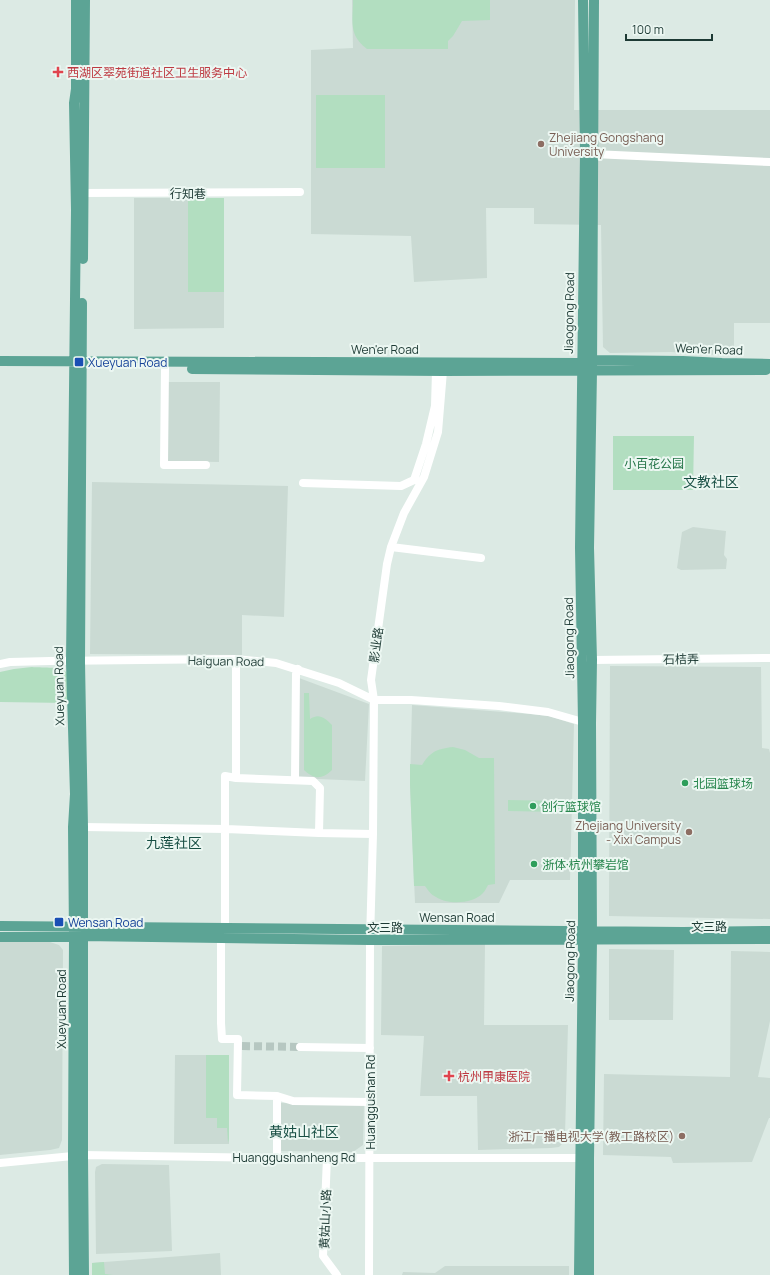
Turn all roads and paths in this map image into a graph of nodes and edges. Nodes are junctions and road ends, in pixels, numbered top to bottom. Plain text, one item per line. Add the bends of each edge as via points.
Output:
1 (76, 0) edge
2 (85, 0) edge
3 (583, 0) edge
4 (594, 0) edge
5 (593, 154) junction
6 (770, 162) edge
7 (300, 192) dead end
8 (80, 193) junction
9 (0, 361) edge
10 (770, 364) edge
11 (78, 365) junction
12 (0, 366) edge
13 (587, 366) junction
14 (165, 368) junction
15 (770, 370) edge
16 (439, 371) junction
17 (206, 465) dead end
18 (303, 483) dead end
19 (391, 547) junction
20 (481, 558) dead end
21 (770, 658) edge
22 (236, 659) junction
23 (592, 660) junction
24 (75, 662) junction
25 (0, 664) edge
26 (298, 669) junction
27 (374, 700) junction
28 (583, 722) junction
29 (236, 778) junction
30 (294, 780) junction
31 (83, 827) junction
32 (226, 829) junction
33 (319, 833) junction
34 (373, 834) junction
35 (0, 926) edge
36 (371, 929) junction
37 (78, 931) junction
38 (222, 931) junction
39 (770, 931) edge
40 (588, 935) junction
41 (0, 937) edge
42 (770, 939) edge
43 (370, 940) junction
44 (300, 1047) tunnel mouth
45 (370, 1048) junction
46 (277, 1096) junction
47 (370, 1102) junction
48 (78, 1155) junction
49 (327, 1157) junction
50 (277, 1158) junction
51 (370, 1158) junction
52 (584, 1158) junction
53 (0, 1163) edge
54 (74, 1275) edge
55 (84, 1275) edge
56 (337, 1275) edge
57 (370, 1275) edge
58 (579, 1275) edge
59 (589, 1275) edge

1 - 8 main road, Xueyuan Road via 74,103
2 - 8 main road, Xueyuan Road
3 - 13 main road, Jiaogong Road
4 - 5 main road, Jiaogong Road
5 - 6 street
5 - 13 main road, Jiaogong Road
7 - 8 street, 行知巷
8 - 11 main road, Xueyuan Road via 76,297
9 - 11 main road, Wen'er Road
10 - 13 main road, Wen'er Road via 683,361
11 - 12 main road, Wen'er Road
11 - 13 main road, Wen'er Road
11 - 14 main road, Wen'er Road
11 - 24 main road, Xueyuan Road
13 - 15 main road, Wen'er Road
13 - 16 main road, Wen'er Road
13 - 23 main road, Jiaogong Road
13 - 28 main road, Jiaogong Road via 580,548
14 - 16 main road, Wen'er Road
14 - 17 street via 164,465
16 - 18 street via 435,406 414,480 401,486
16 - 19 street, 影业路 via 438,432 424,477 404,513
19 - 20 street
19 - 27 street, 影业路 via 371,680
21 - 23 street, 石桔弄
22 - 24 street, Haiguan Road
22 - 26 street, Haiguan Road via 276,663
22 - 29 street
23 - 40 main road, Jiaogong Road
24 - 25 street, Haiguan Road
24 - 31 main road, Xueyuan Road
24 - 37 main road, Xueyuan Road via 73,827
26 - 27 street, Haiguan Road via 339,683
26 - 30 street
27 - 28 street via 499,706 548,712
27 - 34 street, 影业路
28 - 40 main road, Jiaogong Road
29 - 30 street
29 - 32 street via 225,776
30 - 33 street via 313,781 320,788
31 - 32 street
31 - 37 main road, Xueyuan Road
32 - 33 street
32 - 38 street
33 - 34 street
34 - 36 street, 影业路
35 - 37 main road
36 - 38 main road, Wensan Road
36 - 40 main road, Wensan Road
36 - 43 street, Huanggushan Rd
37 - 38 main road, 文三路
37 - 41 main road, 文三路
37 - 48 main road, Xueyuan Road
38 - 43 main road, 文三路
38 - 46 street via 222,1039 238,1039 240,1046 237,1095
39 - 40 main road, Wensan Road
40 - 42 main road, 文三路
40 - 43 main road, 文三路
40 - 52 main road, Jiaogong Road
43 - 45 street, Huanggushan Rd
44 - 45 street
45 - 47 street, Huanggushan Rd
46 - 47 street via 293,1102
46 - 50 street
47 - 51 street, Huanggushan Rd
48 - 50 street, Huanggushanheng Rd
48 - 53 street, Huanggushanheng Rd
48 - 54 main road, Xueyuan Road
48 - 55 main road, Xueyuan Road
49 - 50 street, Huanggushanheng Rd
49 - 51 street, Huanggushanheng Rd
49 - 56 street, 黄姑山小路 via 323,1256
51 - 52 street, Huanggushanheng Rd
51 - 57 street, Huanggushan Rd
52 - 58 main road, Jiaogong Road
52 - 59 main road, Jiaogong Road

